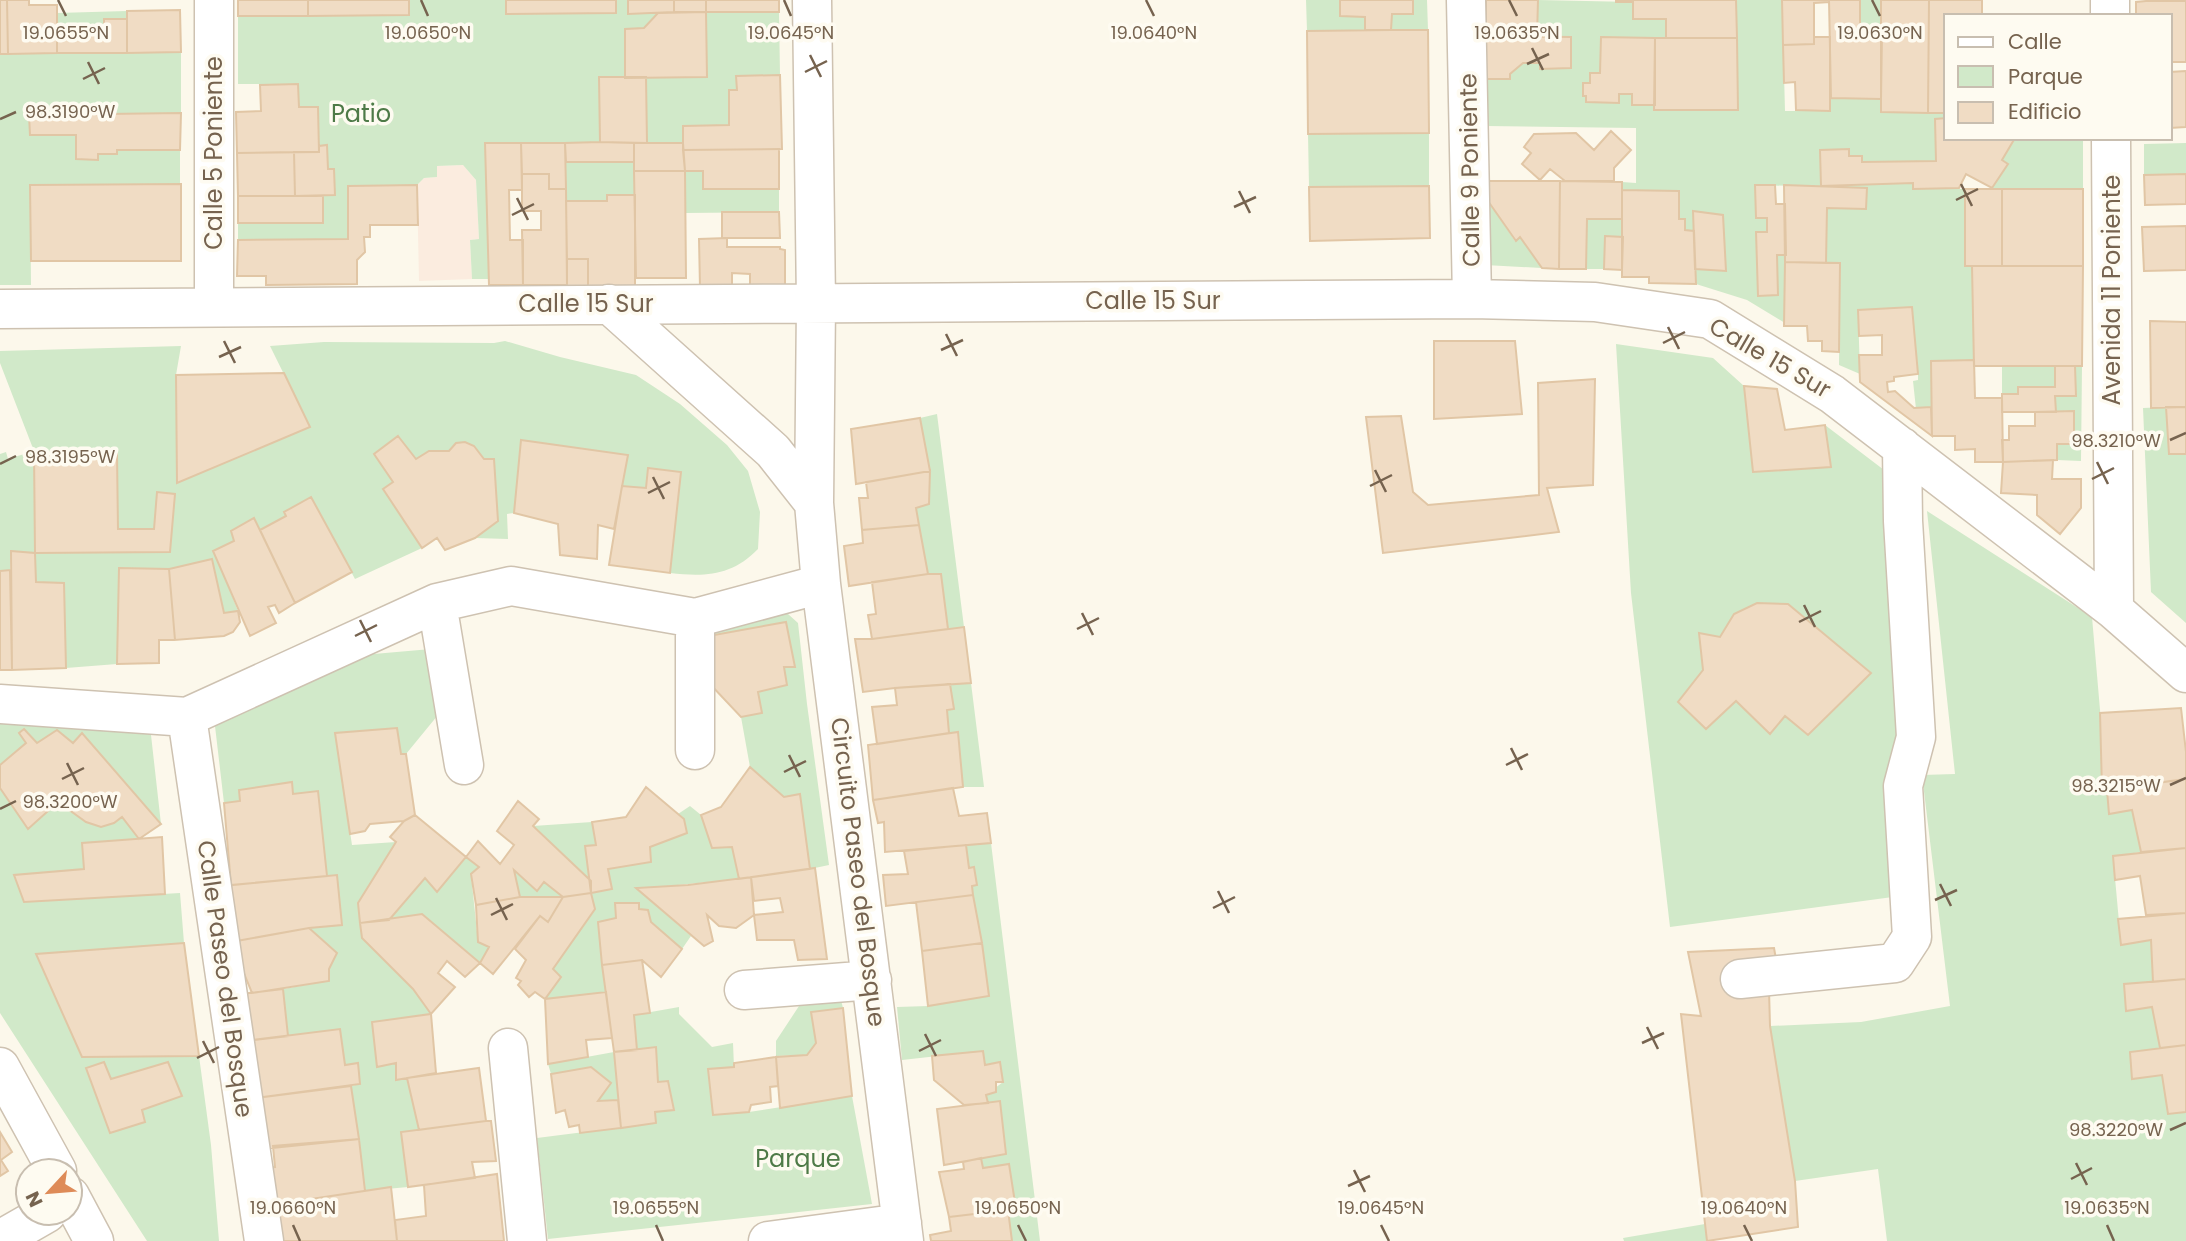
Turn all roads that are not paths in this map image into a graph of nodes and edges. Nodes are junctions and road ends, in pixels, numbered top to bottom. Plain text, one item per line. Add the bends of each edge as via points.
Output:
1 (214, 0) edge
2 (812, 0) edge
3 (1466, 0) edge
4 (2111, 140) edge
5 (1472, 299) junction
6 (609, 303) junction
7 (816, 303) junction
8 (214, 306) junction
9 (0, 309) edge
10 (1902, 447) junction
11 (814, 503) junction
12 (821, 584) junction
13 (437, 603) junction
14 (2115, 611) junction
15 (695, 618) junction
16 (2186, 673) edge
17 (0, 704) edge
18 (187, 717) junction
19 (695, 750) dead end
20 (464, 765) dead end
21 (1740, 979) dead end
22 (872, 980) junction
23 (744, 990) dead end
24 (508, 1048) dead end
25 (0, 1066) edge
26 (44, 1157) edge
27 (84, 1226) edge
28 (19, 1227) edge
29 (903, 1232) edge
30 (0, 1240) edge
31 (94, 1241) edge
32 (264, 1241) edge
33 (527, 1241) edge
34 (768, 1241) edge

1 - 8 street, Calle 5 Poniente
2 - 7 street, Circuito Paseo del Bosque
3 - 5 street, Calle 9 Poniente
4 - 14 street, Avenida 11 Poniente
5 - 7 street, Calle 15 Sur
5 - 10 street, Calle 15 Sur via 1595,302 1710,319 1832,394
6 - 7 street, Calle 15 Sur
6 - 8 street, Calle 15 Sur
6 - 11 street via 773,451
7 - 11 street, Circuito Paseo del Bosque
8 - 9 street, Calle 15 Sur
10 - 14 street, Calle 15 Sur
10 - 21 street via 1916,737 1903,786 1912,937 1895,963
11 - 12 street, Circuito Paseo del Bosque
12 - 15 street
12 - 22 street, Circuito Paseo del Bosque
13 - 15 street via 511,586
13 - 18 street
13 - 20 street
14 - 16 street, Calle 15 Sur
15 - 19 street
17 - 18 street
18 - 32 street, Calle Paseo del Bosque
22 - 23 street
22 - 29 street, Circuito Paseo del Bosque
24 - 33 street
25 - 26 street
27 - 31 street
28 - 30 street
29 - 34 street

